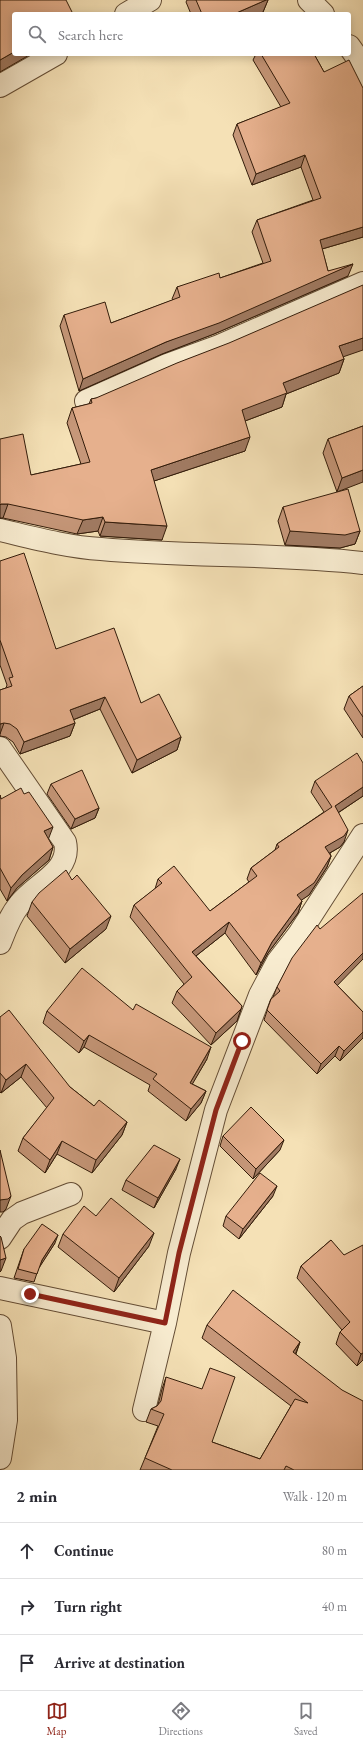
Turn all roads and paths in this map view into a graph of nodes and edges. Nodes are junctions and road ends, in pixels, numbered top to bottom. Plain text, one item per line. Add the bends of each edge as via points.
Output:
1 (150, 0) edge
2 (309, 0) edge
3 (129, 12) edge
4 (321, 12) edge
5 (351, 49) edge
6 (52, 56) edge
7 (363, 78) edge
8 (0, 86) edge
9 (363, 283) edge
10 (86, 401) dead end
11 (0, 530) edge
12 (363, 563) edge
13 (0, 748) edge
14 (363, 836) edge
15 (0, 944) edge
16 (71, 1194) dead end
17 (0, 1238) edge
18 (0, 1288) edge
19 (165, 1323) junction
20 (0, 1326) edge
21 (144, 1410) dead end
22 (0, 1458) edge

1 - 3 street
2 - 4 street
5 - 7 street
6 - 8 street
9 - 10 street
11 - 12 street via 55,543 101,549 257,555
13 - 15 street via 66,842 67,850 58,872 34,888 18,905
14 - 19 street via 278,961 260,994 216,1110 179,1253
16 - 17 street via 22,1213 12,1220
18 - 19 street
19 - 21 street
20 - 22 street via 5,1358 6,1420

